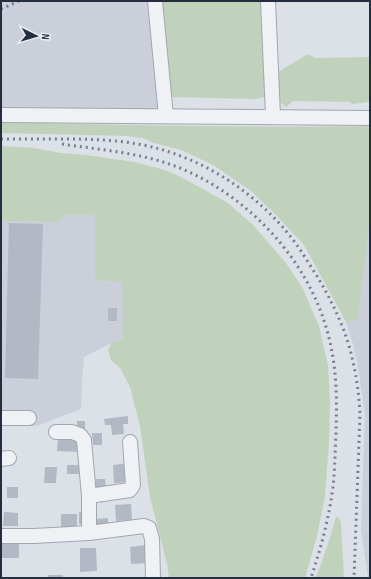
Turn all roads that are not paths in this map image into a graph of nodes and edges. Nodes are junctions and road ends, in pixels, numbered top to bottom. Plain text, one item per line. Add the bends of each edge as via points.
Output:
1 (155, 1) edge
2 (268, 1) edge
3 (1, 115) edge
4 (166, 116) junction
5 (273, 116) junction
6 (370, 118) edge
7 (1, 418) edge
8 (29, 418) dead end
9 (56, 432) dead end
10 (130, 442) dead end
11 (89, 496) junction
12 (89, 533) junction
13 (1, 536) edge
14 (153, 578) edge

1 - 4 street
2 - 5 street
3 - 4 street
4 - 5 street
5 - 6 street
7 - 8 street
9 - 11 street via 72,432 84,440
10 - 11 street via 134,485 130,490
11 - 12 street
12 - 13 street
12 - 14 street via 137,526 149,528 152,540

